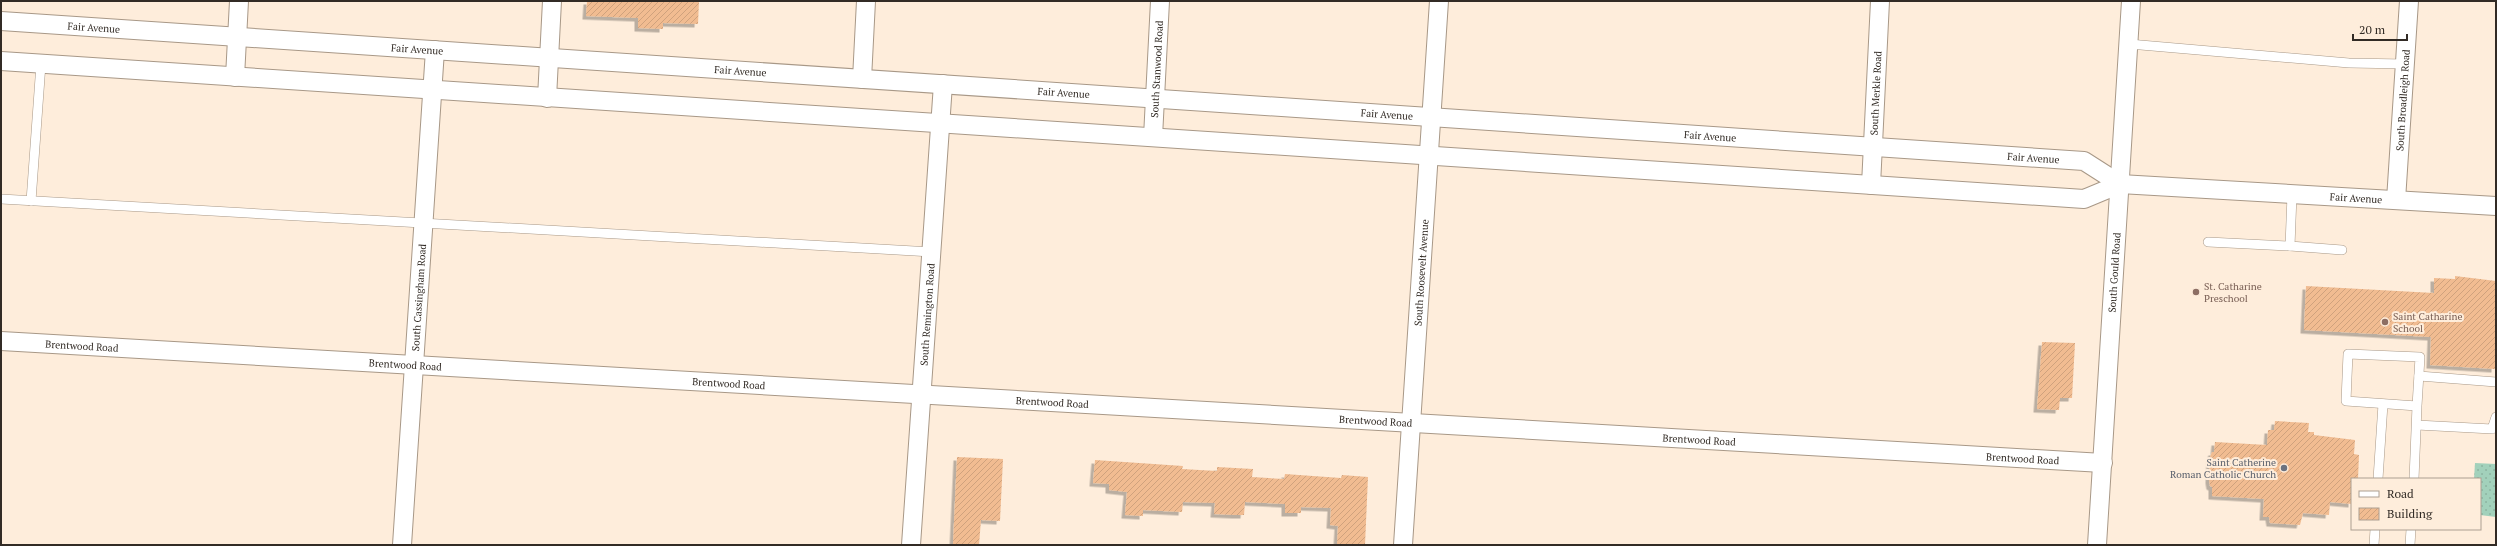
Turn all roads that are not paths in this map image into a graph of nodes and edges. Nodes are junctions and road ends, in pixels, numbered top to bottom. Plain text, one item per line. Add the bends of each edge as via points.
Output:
1 (239, 1) edge
2 (552, 1) edge
3 (866, 1) edge
4 (1160, 1) edge
5 (1439, 1) edge
6 (1880, 1) edge
7 (2132, 1) edge
8 (2409, 1) edge
9 (1, 21) edge
10 (237, 37) junction
11 (2129, 44) junction
12 (435, 50) junction
13 (549, 58) junction
14 (1, 61) edge
15 (41, 64) junction
16 (2405, 64) junction
17 (235, 77) junction
18 (862, 79) junction
19 (943, 84) junction
20 (432, 90) junction
21 (547, 98) junction
22 (1155, 99) junction
23 (1432, 117) junction
24 (940, 123) junction
25 (1153, 137) junction
26 (1873, 147) junction
27 (1430, 156) junction
28 (2120, 184) junction
29 (1871, 185) junction
30 (2292, 195) junction
31 (1, 199) edge
32 (2396, 200) junction
33 (31, 201) junction
34 (2496, 206) edge
35 (424, 223) junction
36 (2208, 242) dead end
37 (2290, 246) junction
38 (2342, 250) dead end
39 (932, 252) junction
40 (1, 341) edge
41 (413, 365) junction
42 (2419, 376) junction
43 (2496, 382) edge
44 (920, 394) junction
45 (2383, 404) junction
46 (2417, 406) junction
47 (2496, 417) edge
48 (1412, 422) junction
49 (2417, 425) junction
50 (2103, 463) junction
51 (2378, 478) edge
52 (2414, 478) edge
53 (2375, 530) edge
54 (2411, 530) edge
55 (402, 545) edge
56 (910, 545) edge
57 (1403, 545) edge
58 (2097, 545) edge
59 (2374, 545) edge
60 (2410, 545) edge

1 - 10 street
2 - 13 street
3 - 18 street
4 - 22 street, South Stanwood Road
5 - 23 street, South Roosevelt Avenue
6 - 26 street, South Merkle Road
7 - 11 street, South Gould Road
8 - 16 street, South Broadleigh Road
9 - 10 street, Fair Avenue
10 - 12 street, Fair Avenue
10 - 17 street
11 - 16 lane via 2349,63
11 - 28 street, South Gould Road
12 - 13 street, Fair Avenue
12 - 20 street, South Cassingham Road
13 - 18 street, Fair Avenue
13 - 21 street
14 - 15 street, Fair Avenue
15 - 17 street, Fair Avenue
15 - 33 lane
16 - 32 street, South Broadleigh Road
17 - 20 street, Fair Avenue
18 - 19 street, Fair Avenue
19 - 22 street, Fair Avenue
19 - 24 street, South Remington Road
20 - 21 street, Fair Avenue
20 - 35 street, South Cassingham Road
21 - 24 street, Fair Avenue
22 - 23 street, Fair Avenue
22 - 25 street, South Stanwood Road
23 - 26 street, Fair Avenue
23 - 27 street, South Roosevelt Avenue
24 - 25 street, Fair Avenue
24 - 39 street, South Remington Road
25 - 27 street, Fair Avenue
26 - 28 street, Fair Avenue via 2084,161
26 - 29 street, South Merkle Road
27 - 29 street, Fair Avenue
27 - 48 street, South Roosevelt Avenue
28 - 29 street, Fair Avenue via 2084,199
28 - 30 street, Fair Avenue
28 - 50 street, South Gould Road
30 - 32 street, Fair Avenue
30 - 37 lane
31 - 33 lane
32 - 34 street, Fair Avenue
33 - 35 lane
35 - 39 lane
35 - 41 street, South Cassingham Road
36 - 37 lane
37 - 38 lane
39 - 44 street, South Remington Road
40 - 41 street, Brentwood Road
41 - 44 street, Brentwood Road
41 - 55 street, South Cassingham Road
42 - 43 lane
42 - 45 lane via 2420,357 2348,354 2346,401
42 - 46 lane
44 - 48 street, Brentwood Road
44 - 56 street, South Remington Road
45 - 46 lane
45 - 51 lane
46 - 49 lane
47 - 49 lane via 2492,429
48 - 50 street, Brentwood Road
48 - 57 street, South Roosevelt Avenue
49 - 52 lane
50 - 58 street, South Gould Road
53 - 59 lane
54 - 60 lane

